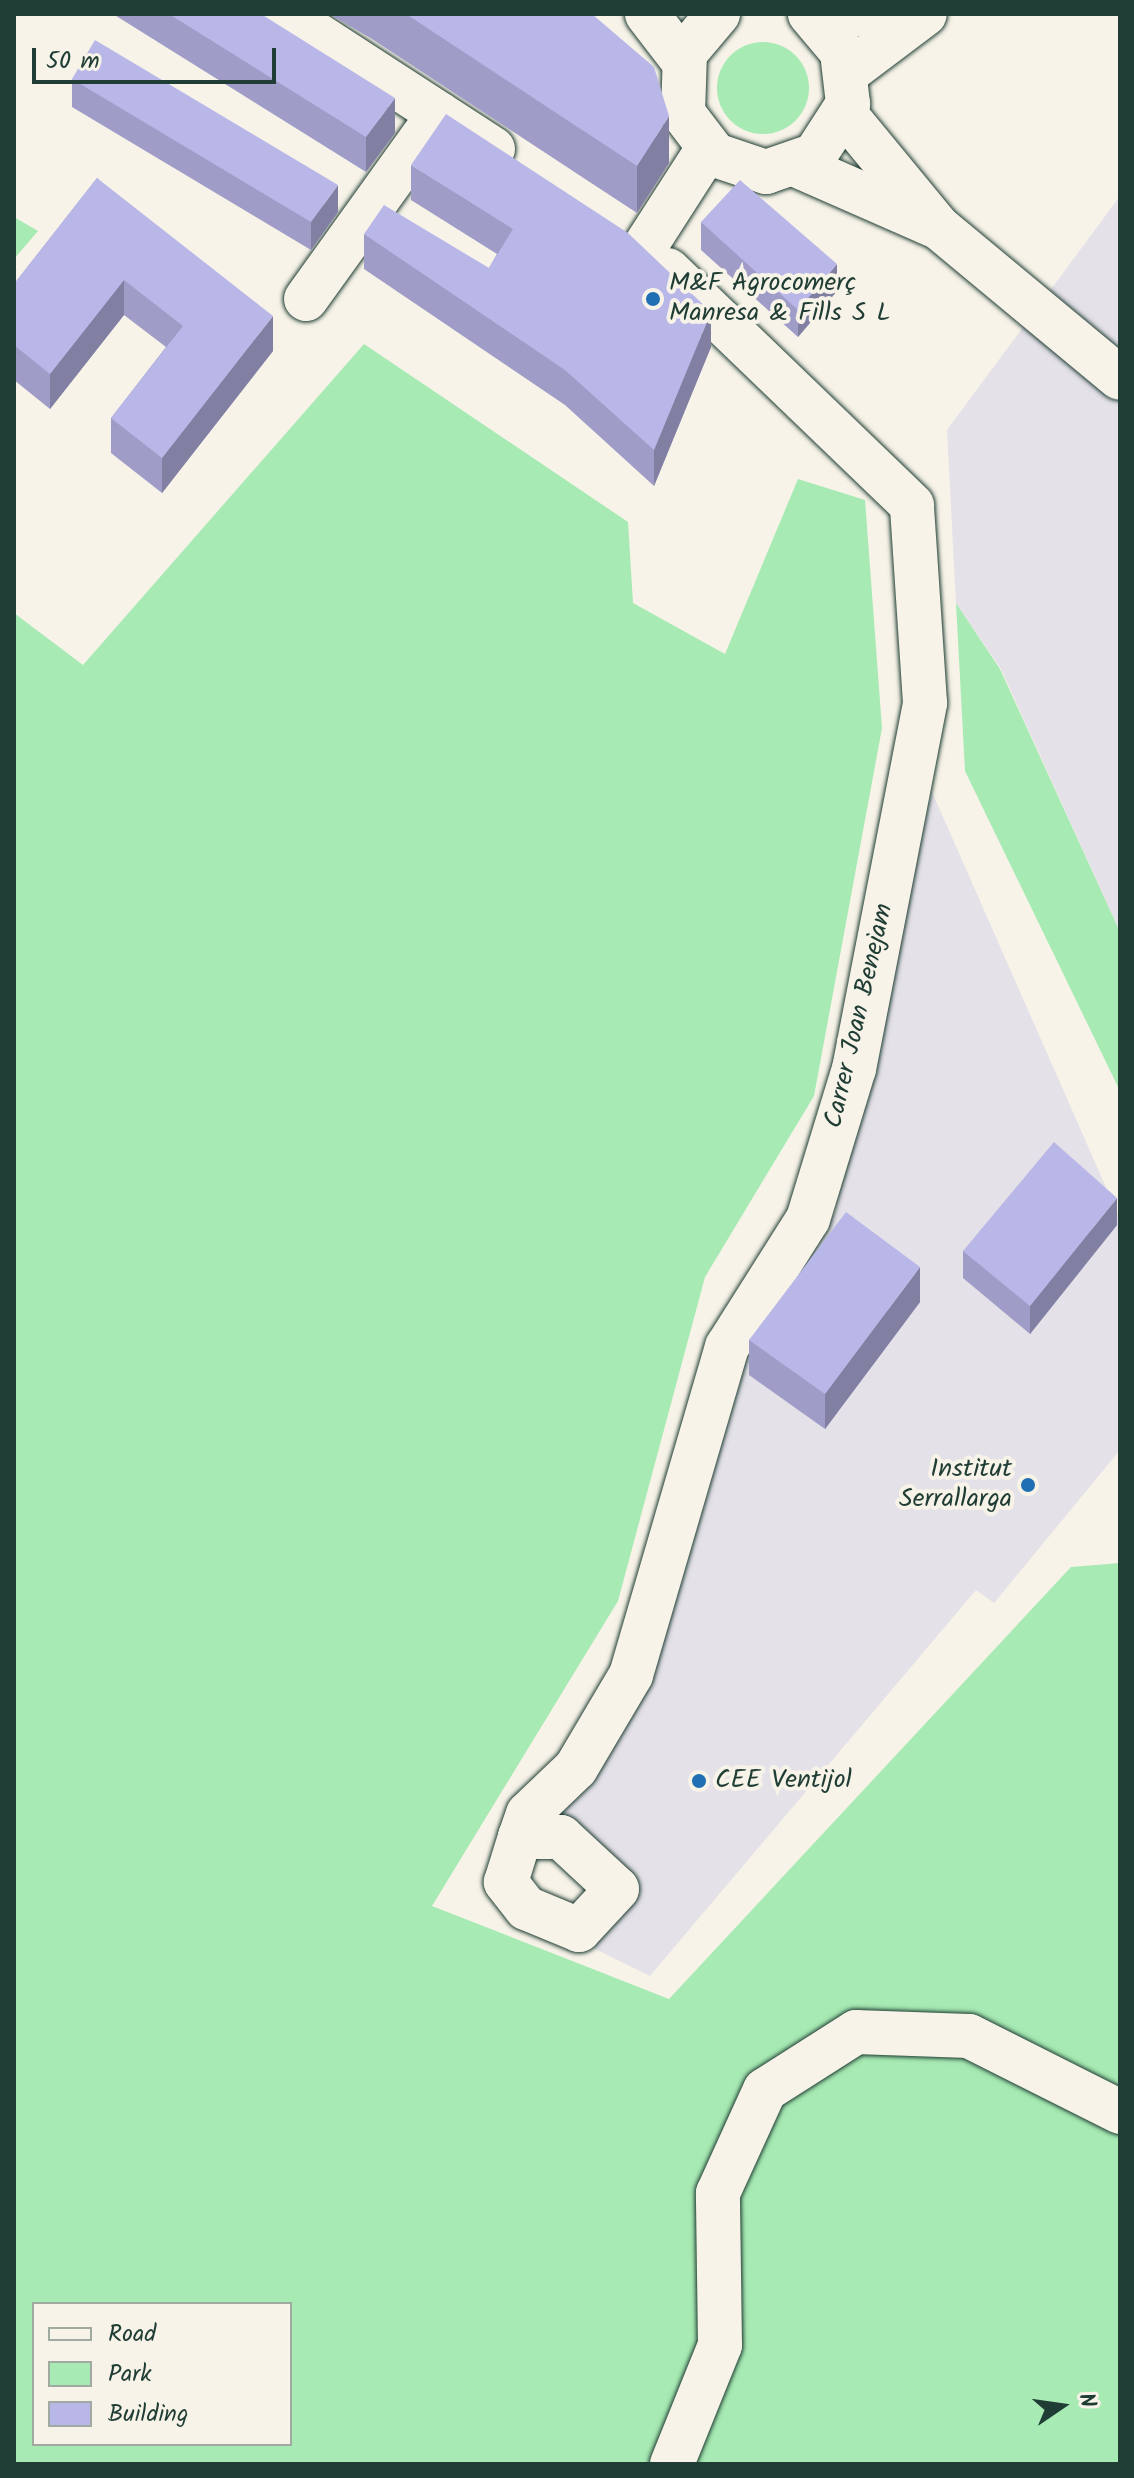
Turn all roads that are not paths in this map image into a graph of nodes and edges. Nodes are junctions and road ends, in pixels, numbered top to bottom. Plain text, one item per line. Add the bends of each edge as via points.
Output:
1 (285, 14) edge
2 (647, 14) edge
3 (718, 14) edge
4 (810, 14) edge
5 (850, 14) edge
6 (922, 15) edge
7 (683, 61) junction
8 (638, 72) edge
9 (846, 93) junction
10 (681, 105) junction
11 (439, 114) junction
12 (707, 150) junction
13 (796, 165) junction
14 (529, 173) edge
15 (606, 223) edge
16 (938, 227) junction
17 (644, 248) junction
18 (306, 299) dead end
19 (1120, 378) edge
20 (520, 1837) dead end
21 (1120, 2112) edge
22 (672, 2464) edge

1 - 11 street
2 - 7 street
3 - 7 street
4 - 9 street via 837,42
5 - 6 street
6 - 9 street
7 - 10 street
8 - 10 street
9 - 13 street via 821,150
9 - 16 street
10 - 12 street
11 - 14 street
11 - 18 street
12 - 13 street via 748,170
12 - 17 street
13 - 16 street
15 - 17 street
16 - 19 street
17 - 20 street, Carrer Joan Benejam via 912,505 925,703 854,1069 808,1219 727,1347 631,1675 576,1768 528,1814
21 - 22 street via 969,2036 856,2032 765,2090 718,2193 720,2345

